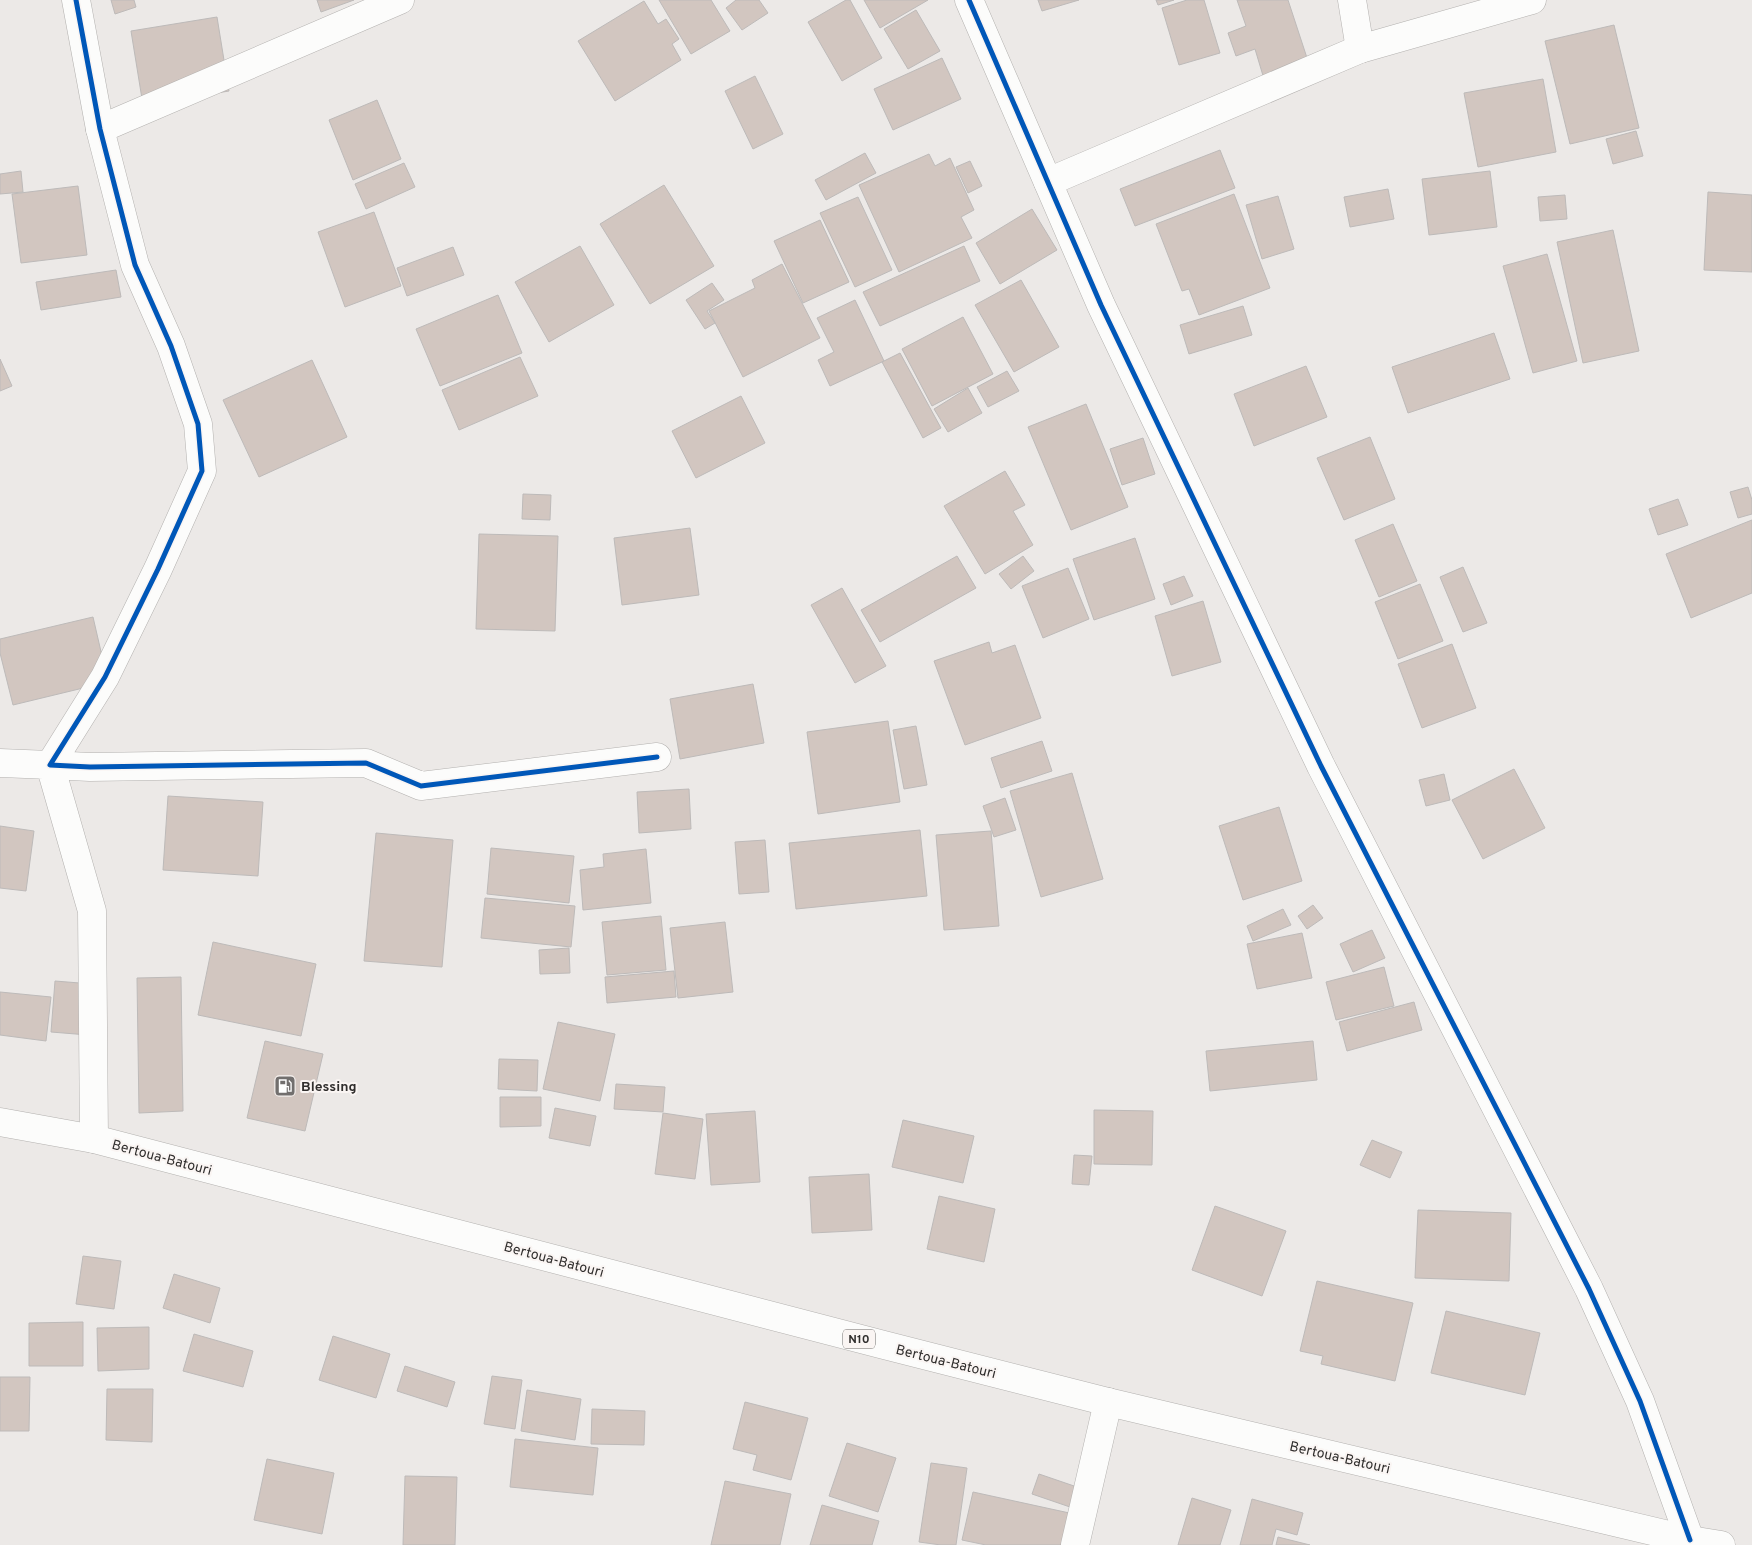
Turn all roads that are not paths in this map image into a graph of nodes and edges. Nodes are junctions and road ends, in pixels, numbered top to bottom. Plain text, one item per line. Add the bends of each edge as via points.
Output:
1 (76, 0) edge
2 (400, 0) edge
3 (969, 0) edge
4 (1352, 0) edge
5 (1532, 0) edge
6 (1360, 49) junction
7 (100, 129) junction
8 (1048, 182) junction
9 (657, 757) dead end
10 (0, 763) edge
11 (50, 765) junction
12 (0, 1122) edge
13 (94, 1139) junction
14 (1108, 1402) junction
15 (1690, 1540) junction
16 (1075, 1545) edge
17 (1721, 1545) edge

1 - 7 main road
2 - 7 main road
3 - 8 main road
4 - 6 main road
5 - 6 main road
6 - 8 main road
7 - 11 main road via 134,265 171,346 198,424 202,471 105,677
8 - 15 main road via 1101,305 1322,766 1589,1289 1640,1402
9 - 11 main road via 421,786 366,763
10 - 11 main road
11 - 13 main road via 92,911
12 - 13 main road, Bertoua-Batouri / N10
13 - 14 main road, Bertoua-Batouri / N10
14 - 15 main road, Bertoua-Batouri / N10
14 - 16 main road
15 - 17 main road, Bertoua-Batouri / N10

